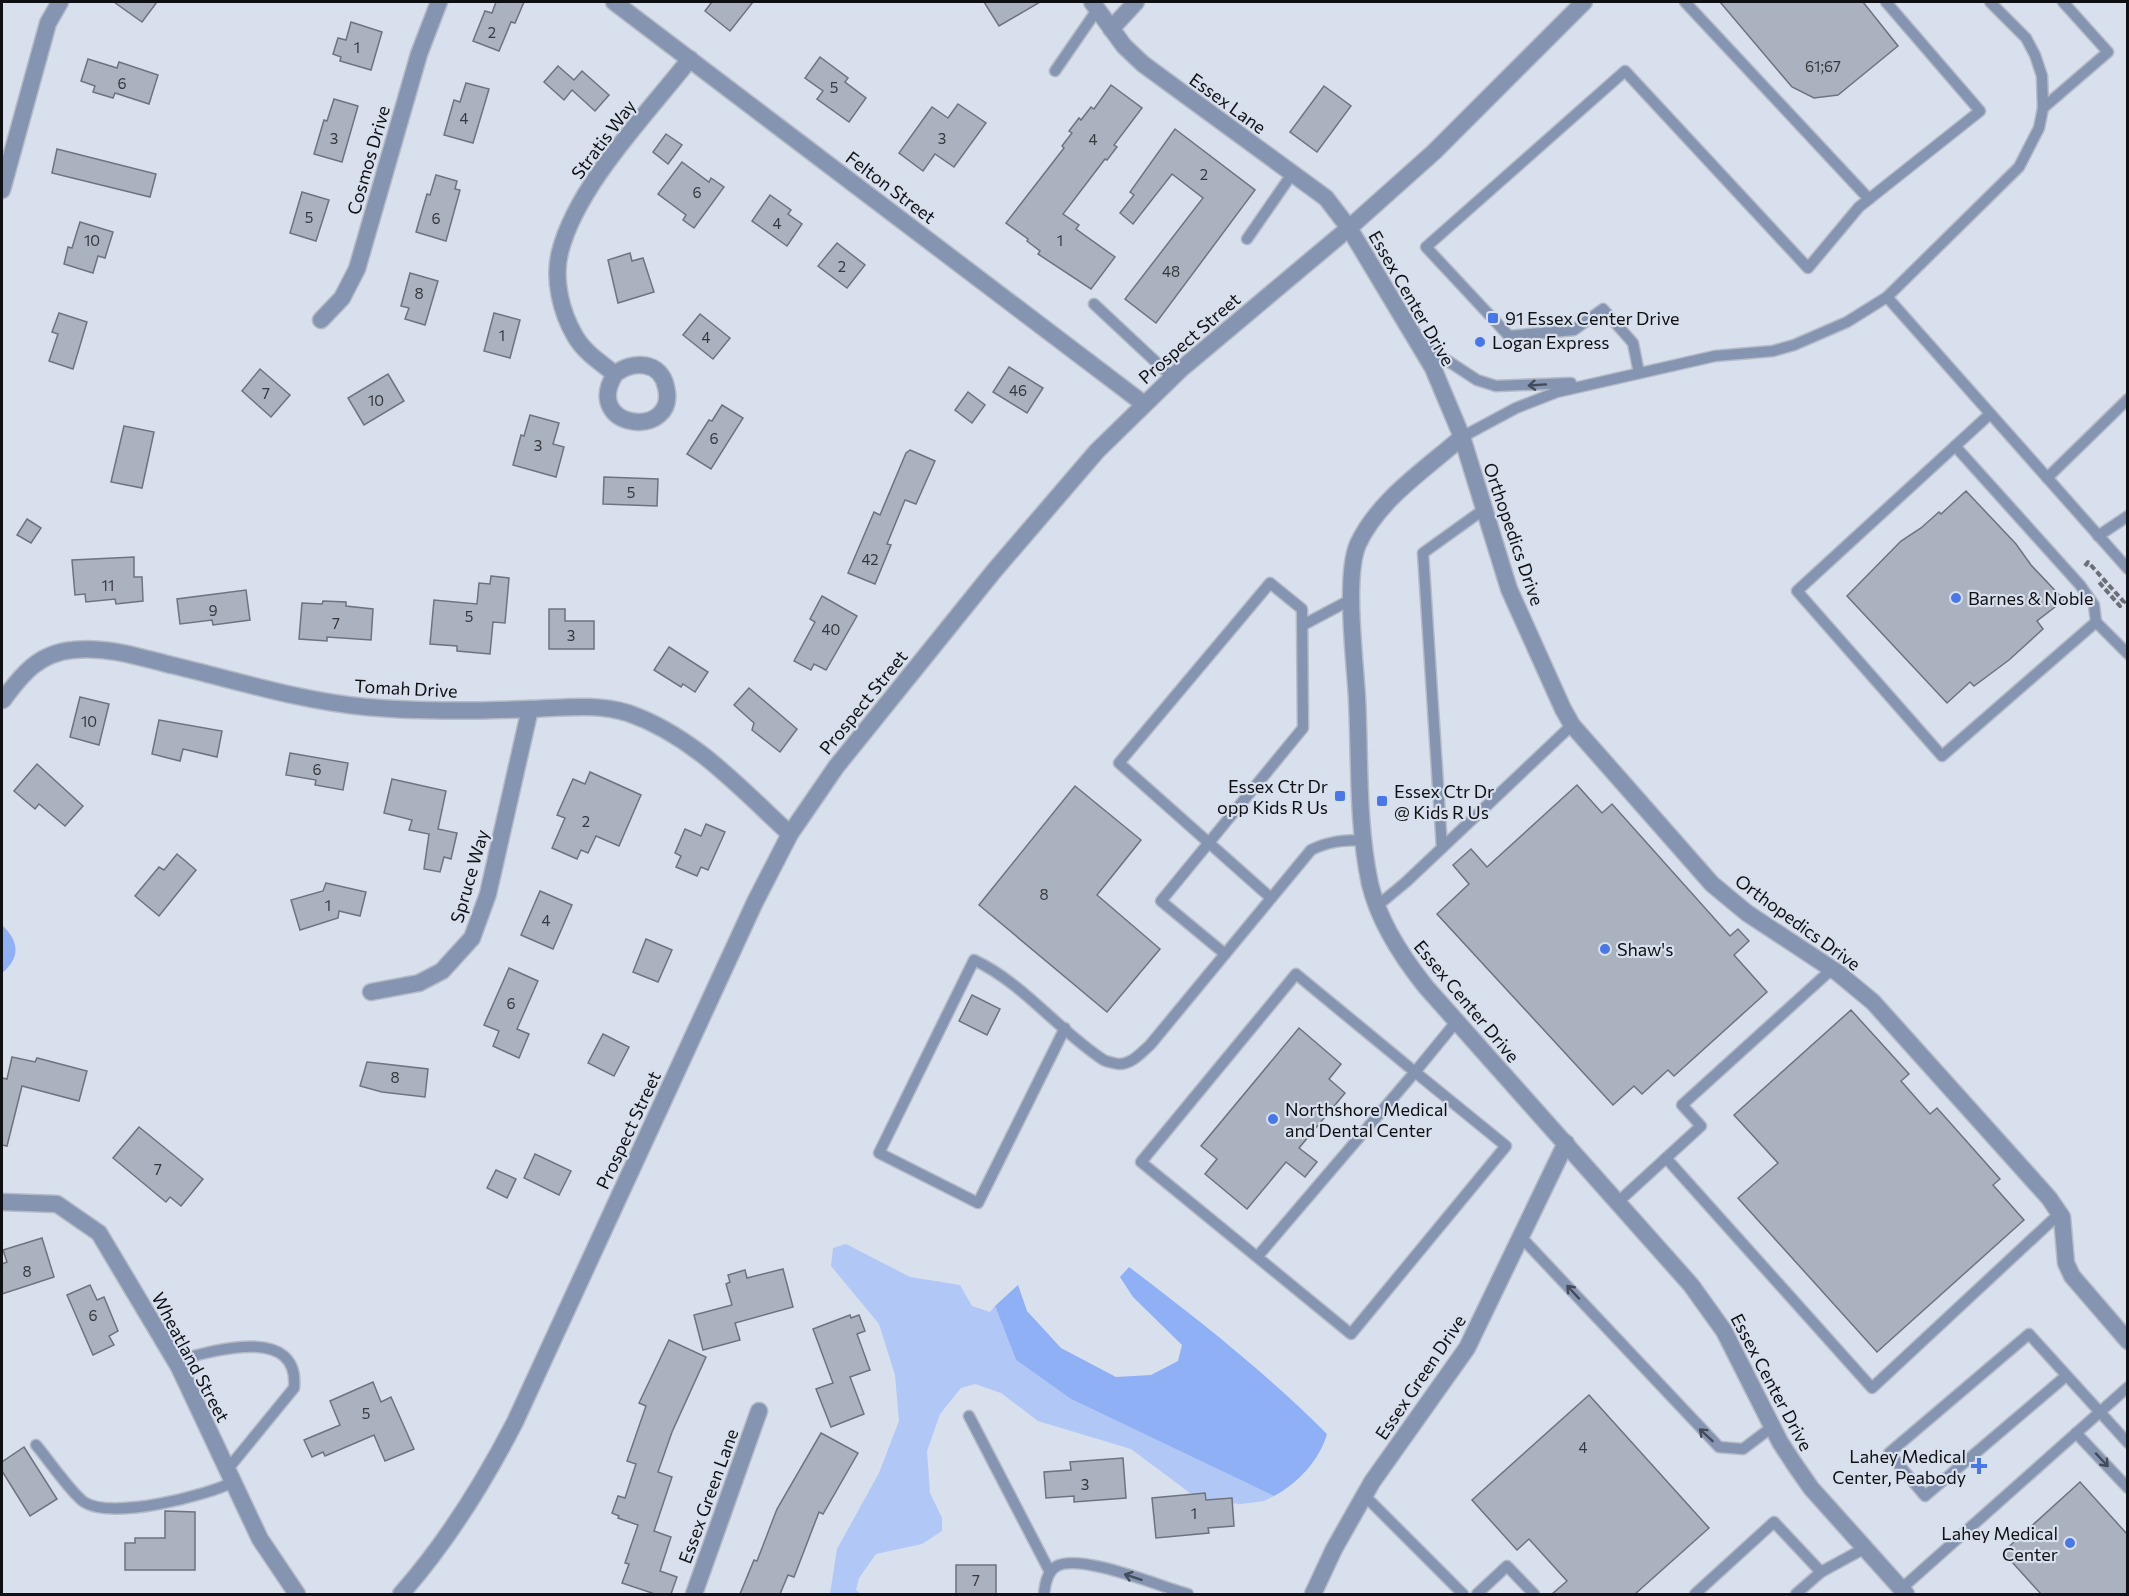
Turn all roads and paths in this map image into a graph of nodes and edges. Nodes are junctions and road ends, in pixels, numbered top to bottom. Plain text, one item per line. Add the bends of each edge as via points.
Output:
1 (60, 2) edge
2 (439, 2) edge
3 (614, 2) edge
4 (1136, 2) edge
5 (1584, 2) edge
6 (1685, 2) edge
7 (1886, 2) edge
8 (1990, 2) edge
9 (2062, 2) edge
10 (1094, 6) edge
11 (1111, 29) junction
12 (690, 59) junction
13 (1055, 71) dead end
14 (2043, 108) junction
15 (1292, 174) junction
16 (2, 190) edge
17 (1869, 199) junction
18 (1349, 228) junction
19 (1247, 239) dead end
20 (1887, 297) junction
21 (1094, 304) dead end
22 (321, 320) dead end
23 (1417, 341) junction
24 (1639, 373) junction
25 (615, 374) dead end
26 (1172, 377) junction
27 (1596, 381) junction
28 (2127, 399) edge
29 (1144, 404) junction
30 (1990, 414) junction
31 (1462, 437) junction
32 (1955, 446) junction
33 (2047, 478) junction
34 (1483, 510) junction
35 (2127, 516) edge
36 (2098, 536) junction
37 (2088, 562) dead end
38 (2102, 566) dead end
39 (2127, 569) edge
40 (2093, 571) junction
41 (1352, 599) junction
42 (2096, 622) junction
43 (1302, 625) junction
44 (2127, 654) edge
45 (3, 700) edge
46 (530, 709) junction
47 (1572, 725) junction
48 (790, 834) junction
49 (1364, 840) junction
50 (1209, 843) junction
51 (1442, 848) junction
52 (1271, 898) junction
53 (1377, 906) junction
54 (1225, 954) junction
55 (1832, 969) junction
56 (371, 992) dead end
57 (1456, 1022) junction
58 (1065, 1028) junction
59 (1415, 1072) junction
60 (1566, 1143) junction
61 (1666, 1158) junction
62 (2, 1202) edge
63 (1618, 1202) junction
64 (2060, 1214) junction
65 (1521, 1237) junction
66 (1257, 1257) junction
67 (2127, 1341) edge
68 (175, 1361) junction
69 (2066, 1376) junction
70 (2127, 1387) edge
71 (759, 1411) dead end
72 (2099, 1412) junction
73 (969, 1416) dead end
74 (1772, 1427) junction
75 (2076, 1433) junction
76 (2127, 1443) edge
77 (36, 1445) dead end
78 (230, 1476) junction
79 (2127, 1488) edge
80 (1364, 1495) junction
81 (1865, 1548) junction
82 (1050, 1572) junction
83 (1821, 1572) junction
84 (409, 1591) edge
85 (1903, 1592) edge
86 (297, 1594) edge
87 (693, 1594) edge
88 (1044, 1594) edge
89 (1188, 1594) edge
90 (1312, 1594) edge
91 (1463, 1594) edge
92 (1477, 1594) edge
93 (1534, 1594) edge
94 (1695, 1594) edge
95 (1796, 1594) edge

1 - 16 street via 48,23
2 - 22 street, Cosmos Drive via 425,34 357,269 342,298
3 - 12 street, Felton Street
4 - 11 street
5 - 18 street, Prospect Street via 1476,112
6 - 17 lane
7 - 17 lane via 1980,111
8 - 14 lane via 2026,38 2035,55 2042,76
9 - 14 lane via 2108,52
10 - 11 street, Essex Lane
10 - 13 lane
11 - 15 street, Essex Lane via 1143,64
12 - 25 street, Stratis Way via 591,184 559,253 558,284 563,311 592,356
12 - 29 street, Felton Street
14 - 20 lane via 2039,128 2019,167
15 - 18 street, Essex Lane via 1326,198
15 - 19 lane
17 - 24 lane via 1809,268 1625,70 1426,247 1509,336 1574,330 1603,309 1634,343
18 - 23 street, Essex Center Drive
18 - 26 street, Prospect Street
20 - 24 lane via 1847,322 1794,345 1773,351 1715,356
20 - 30 lane
21 - 26 lane
27 -> 23 lane via 1496,386 1477,380
23 - 31 street, Essex Center Drive
24 - 27 lane
26 - 29 street, Prospect Street
27 - 31 lane via 1516,408
28 - 33 lane
29 - 48 street, Prospect Street via 1097,451 994,572 836,767
30 - 32 lane
30 - 33 lane
31 - 34 street, Orthopedics Drive
31 - 41 street, Essex Center Drive via 1370,521 1357,547
32 - 42 lane via 2080,585 2094,605
32 - 42 lane via 1797,591 1941,756
33 - 36 lane
34 - 47 street, Orthopedics Drive via 1509,589
34 - 51 lane via 1423,553
35 - 36 lane
36 - 39 lane
37 - 40 path
38 - 40 path
40 - 40 path via 2120,606 2124,602
41 - 43 lane
41 - 49 street, Essex Center Drive
42 - 44 lane
43 - 50 lane via 1303,728
43 - 50 lane via 1302,609 1270,583 1119,763
45 - 46 street, Tomah Drive via 35,663 54,653 95,649 363,707 410,711
46 - 48 street, Tomah Drive via 602,708 650,722 711,760
46 - 56 street, Spruce Way via 488,894 472,938 442,971 419,982
47 - 51 lane
47 - 55 street, Orthopedics Drive via 1712,884 1747,913
48 - 84 street, Prospect Street via 515,1422 471,1502
49 - 52 lane via 1338,840 1311,850
49 - 53 street, Essex Center Drive
50 - 52 lane
50 - 54 lane via 1161,901
51 - 53 lane
52 - 54 lane
53 - 57 street, Essex Center Drive via 1410,967
54 - 58 lane via 1135,1059 1122,1064 1103,1060
55 - 61 lane via 1682,1105 1701,1126
55 - 64 street, Orthopedics Drive via 1873,1002
57 - 59 lane
57 - 60 street, Essex Center Drive
58 - 58 lane via 978,1203 879,1153 974,960 1004,977
59 - 66 lane
59 - 66 lane via 1506,1146 1351,1334
59 - 66 lane via 1296,974 1141,1162
60 - 63 street, Essex Center Drive
60 - 65 street, Essex Green Drive
61 - 63 lane
61 - 64 lane via 1872,1388
62 - 68 street, Wheatland Street via 57,1204 99,1233
63 - 74 street, Essex Center Drive via 1709,1309
64 - 67 street via 2065,1230 2066,1263 2072,1276
74 -> 65 lane via 1743,1449 1719,1447
65 - 80 street, Essex Green Drive via 1467,1348
68 - 78 street, Wheatland Street
68 - 78 lane via 226,1347 267,1347 278,1352 293,1369 294,1388
69 - 69 lane via 1925,1496 1889,1453 2028,1334
69 - 72 lane
70 - 72 lane
71 - 87 street, Essex Green Lane
72 - 75 lane
72 - 76 lane
73 - 82 lane
74 - 81 street, Essex Center Drive via 1811,1488
75 -> 79 lane
75 - 85 lane
77 - 78 lane via 84,1502 103,1508 197,1497
78 - 86 street, Wheatland Street via 260,1539
80 - 90 street, Essex Green Drive
80 - 91 lane
81 - 83 lane
81 - 85 street, Essex Center Drive
82 - 88 lane
89 -> 82 lane via 1096,1565 1058,1565
83 - 94 lane via 1774,1522
83 - 95 lane
92 - 93 lane via 1508,1566

